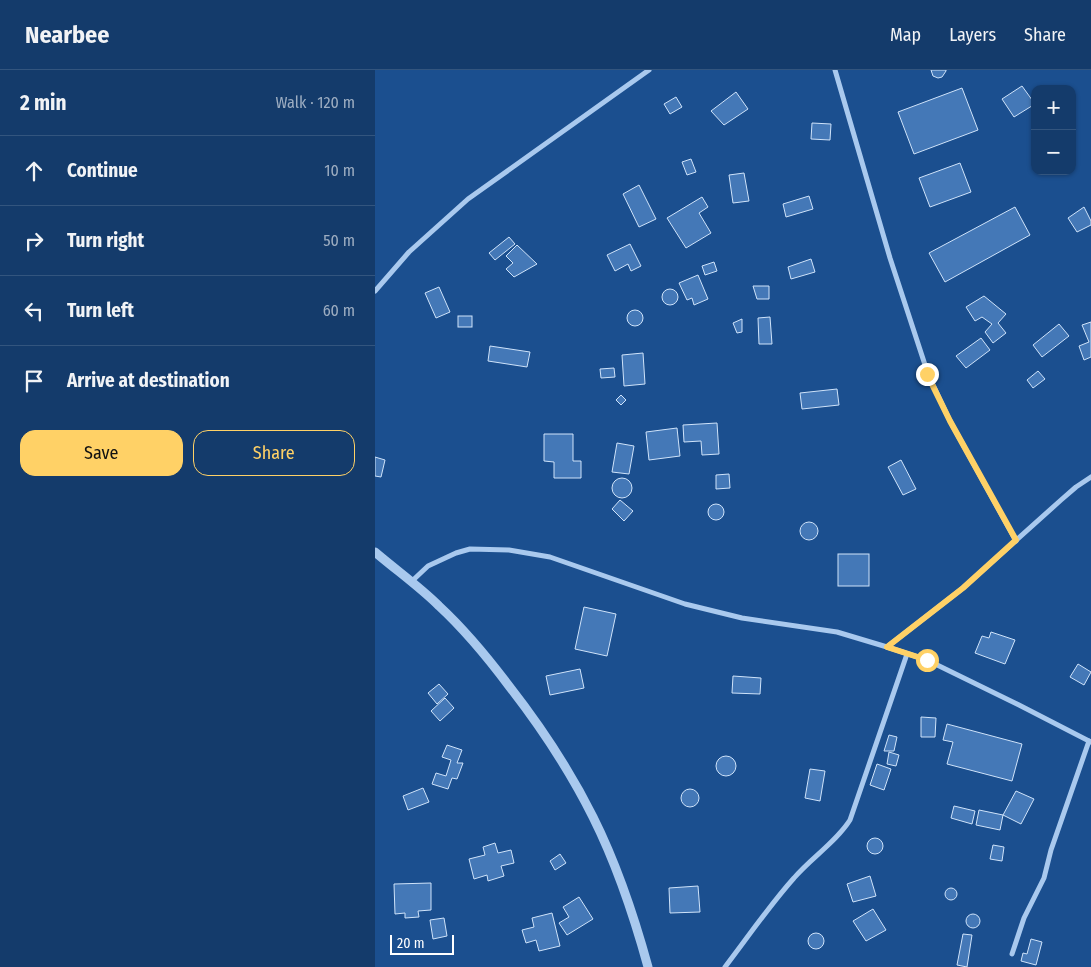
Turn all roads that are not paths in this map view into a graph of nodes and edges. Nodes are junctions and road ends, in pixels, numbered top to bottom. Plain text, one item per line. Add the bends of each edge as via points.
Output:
1 (649, 70) edge
2 (835, 70) edge
3 (375, 291) edge
4 (1091, 477) edge
5 (1016, 540) junction
6 (375, 552) edge
7 (411, 582) junction
8 (887, 647) junction
9 (907, 654) junction
10 (1090, 742) edge
11 (1011, 954) dead end
12 (648, 967) edge
13 (725, 967) edge

1 - 3 street via 469,199 409,252
2 - 5 street via 927,374
4 - 5 street
5 - 8 street via 963,588
6 - 7 street
7 - 8 street via 429,566 456,553 470,549 509,550 550,557 685,604 742,618 837,632
7 - 12 street via 439,605 487,657 563,763 593,817 619,875
8 - 9 street
9 - 10 street via 927,660
9 - 13 street via 850,820 794,877
10 - 11 street via 1044,878

